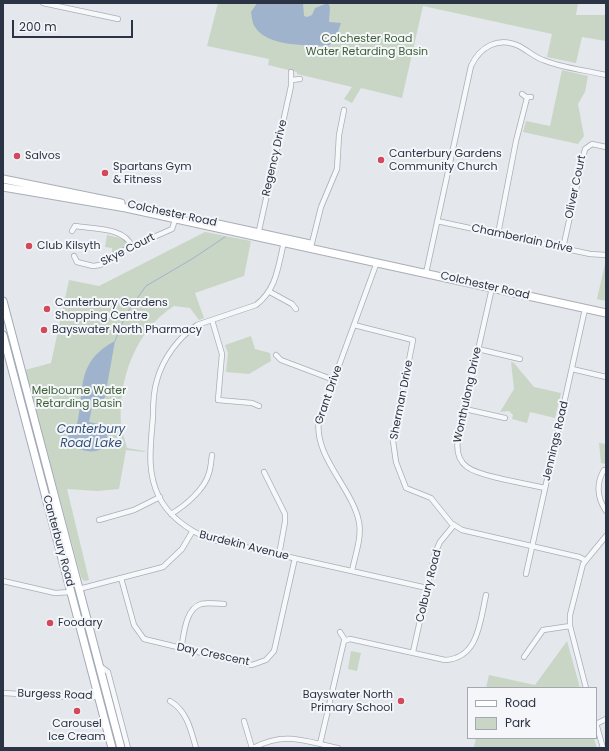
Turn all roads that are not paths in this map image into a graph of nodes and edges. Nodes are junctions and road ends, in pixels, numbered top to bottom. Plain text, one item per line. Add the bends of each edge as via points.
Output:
1 (43, 3) edge
2 (118, 19) dead end
3 (291, 72) dead end
4 (606, 75) edge
5 (300, 79) dead end
6 (292, 80) junction
7 (522, 94) dead end
8 (344, 110) dead end
9 (606, 147) edge
10 (3, 179) edge
11 (3, 187) edge
12 (176, 217) junction
13 (437, 221) junction
14 (73, 229) dead end
15 (258, 234) junction
16 (498, 234) junction
17 (284, 241) junction
18 (132, 247) junction
19 (311, 247) junction
20 (563, 248) junction
21 (606, 255) edge
22 (74, 256) dead end
23 (376, 262) junction
24 (426, 273) junction
25 (492, 288) junction
26 (270, 292) junction
27 (3, 301) edge
28 (296, 309) dead end
29 (585, 309) junction
30 (606, 313) edge
31 (212, 320) junction
32 (354, 325) junction
33 (11, 332) junction
34 (3, 334) edge
35 (478, 349) junction
36 (276, 355) dead end
37 (520, 359) dead end
38 (572, 369) junction
39 (606, 376) edge
40 (334, 380) junction
41 (259, 406) dead end
42 (465, 409) junction
43 (505, 418) dead end
44 (212, 454) dead end
45 (604, 470) dead end
46 (264, 472) dead end
47 (50, 480) junction
48 (42, 482) junction
49 (545, 488) junction
50 (160, 498) junction
51 (606, 511) edge
52 (171, 514) junction
53 (98, 520) dead end
54 (454, 525) junction
55 (192, 532) junction
56 (606, 536) edge
57 (532, 546) junction
58 (279, 555) junction
59 (295, 558) junction
60 (585, 560) junction
61 (352, 571) junction
62 (526, 574) dead end
63 (121, 578) junction
64 (3, 581) edge
65 (427, 588) junction
66 (79, 589) junction
67 (71, 592) junction
68 (486, 595) dead end
69 (224, 604) dead end
70 (570, 626) junction
71 (340, 632) dead end
72 (345, 640) junction
73 (181, 649) junction
74 (413, 652) junction
75 (524, 658) dead end
76 (99, 665) junction
77 (586, 687) edge
78 (3, 694) edge
79 (107, 694) junction
80 (99, 696) junction
81 (170, 701) dead end
82 (606, 719) edge
83 (244, 721) dead end
84 (597, 724) edge
85 (597, 727) edge
86 (320, 744) junction
87 (112, 748) edge
88 (121, 748) edge
89 (128, 748) edge
90 (196, 748) edge
91 (252, 748) edge
92 (338, 748) edge
93 (603, 748) edge

1 - 2 street
3 - 6 street, Regency Drive
4 - 13 street via 543,60 513,44 494,43 475,56
5 - 6 street
6 - 15 street, Regency Drive
7 - 16 street via 529,98 516,141
8 - 19 street via 339,135 337,169 321,207
9 - 20 street, Oliver Court via 592,144 585,149
10 - 12 main road, Colchester Road via 102,198
11 - 12 main road, Colchester Road
12 - 15 main road, Colchester Road
12 - 18 street, Skye Court via 171,230
13 - 16 street, Chamberlain Drive
13 - 24 street
14 - 18 street via 122,235
15 - 17 main road, Colchester Road
16 - 20 street, Chamberlain Drive
17 - 19 main road, Colchester Road
17 - 26 street
18 - 22 street, Skye Court via 97,265 77,262
19 - 23 main road, Colchester Road
20 - 21 street, Chamberlain Drive
23 - 24 main road, Colchester Road
23 - 32 street, Grant Drive
24 - 25 main road, Colchester Road
25 - 29 main road, Colchester Road
25 - 35 street, Wonthulong Drive
26 - 28 street
26 - 31 street, Burdekin Avenue via 256,304
27 - 33 main road, Canterbury Road
29 - 30 main road, Colchester Road
29 - 38 street, Jennings Road
31 - 41 street via 222,354 218,400
31 - 50 street, Burdekin Avenue via 197,325 184,335 176,344 156,380 150,463 152,478
32 - 40 street, Grant Drive
32 - 54 street, Sherman Drive via 413,340 394,435 394,452 406,488 431,498
33 - 34 street
33 - 47 main road, Canterbury Road
34 - 48 main road, Canterbury Road
35 - 37 street
35 - 42 street, Wonthulong Drive
36 - 40 street via 281,360
38 - 39 street
38 - 49 street, Jennings Road
40 - 61 street, Grant Drive via 317,429 320,443 359,523 359,538
42 - 43 street
42 - 49 street, Wonthulong Drive via 457,445 458,456 465,466 478,473
44 - 52 street via 205,482
45 - 51 street via 598,484 602,505
46 - 58 street via 285,514
47 - 48 main road
47 - 66 main road, Canterbury Road
48 - 67 main road, Canterbury Road
49 - 57 street, Jennings Road
50 - 52 street, Burdekin Avenue
50 - 53 street via 134,510
52 - 55 street, Burdekin Avenue
54 - 57 street, Sherman Drive via 466,531
54 - 65 street, Colbury Road via 435,552
55 - 58 street, Burdekin Avenue via 209,539
55 - 63 street via 182,549 163,567
56 - 60 street
57 - 60 street, Sherman Drive
57 - 62 street, Jennings Road
58 - 59 street, Burdekin Avenue
59 - 61 street, Burdekin Avenue
59 - 73 street, Day Crescent via 274,651 269,657 252,664
60 - 70 street via 571,607
61 - 65 street, Burdekin Avenue
63 - 66 street
63 - 73 street, Day Crescent via 134,625 140,636 148,641
64 - 67 street via 55,593
65 - 74 street, Colbury Road
66 - 67 main road
66 - 76 main road, Canterbury Road
67 - 80 main road, Canterbury Road
68 - 74 street via 475,640 466,654 446,660
69 - 73 street via 203,603 192,610
70 - 75 street via 543,630
70 - 77 street
71 - 72 street
72 - 74 street
72 - 86 street
76 - 79 main road, Canterbury Road
76 - 89 street, Canterbury Road via 108,672
78 - 80 street, Burgess Road via 89,698
79 - 80 main road, Burgess Road
79 - 88 main road, Canterbury Road
80 - 87 main road, Canterbury Road
81 - 90 street via 183,713
82 - 84 street
83 - 91 street
85 - 93 street
86 - 91 street via 286,738 267,741
86 - 92 street

